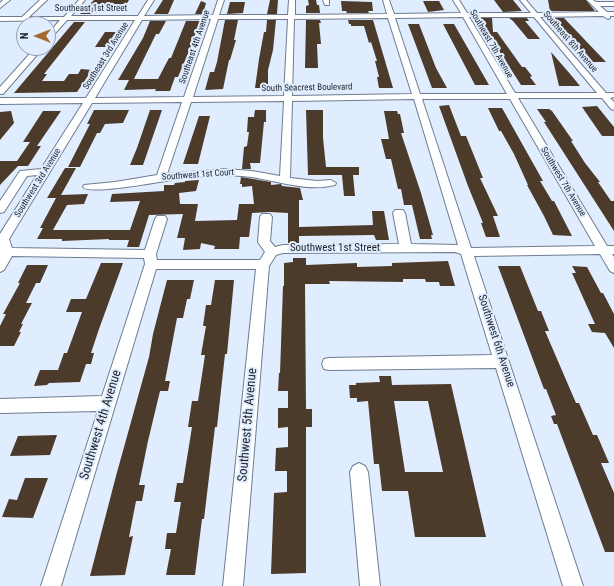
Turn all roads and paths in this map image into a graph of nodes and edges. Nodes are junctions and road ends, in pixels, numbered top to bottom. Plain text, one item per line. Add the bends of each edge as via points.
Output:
1 (7, 0) edge
2 (44, 0) edge
3 (82, 0) edge
4 (151, 0) edge
5 (221, 0) edge
6 (292, 0) edge
7 (386, 0) edge
8 (456, 0) edge
9 (523, 0) edge
10 (611, 0) edge
11 (535, 1) edge
12 (592, 2) edge
13 (614, 3) edge
14 (0, 6) edge
15 (535, 14) junction
16 (605, 14) junction
17 (614, 14) edge
18 (464, 15) junction
19 (26, 16) edge
20 (292, 16) junction
21 (390, 16) junction
22 (215, 17) junction
23 (0, 18) edge
24 (16, 18) edge
25 (56, 18) edge
26 (66, 18) junction
27 (140, 18) junction
28 (614, 22) edge
29 (56, 29) edge
30 (32, 56) edge
31 (0, 92) edge
32 (604, 95) junction
33 (614, 95) edge
34 (512, 96) junction
35 (416, 97) junction
36 (288, 98) junction
37 (187, 99) junction
38 (89, 100) junction
39 (0, 101) edge
40 (614, 107) edge
41 (45, 172) junction
42 (160, 178) junction
43 (285, 181) junction
44 (331, 183) dead end
45 (88, 187) dead end
46 (0, 209) edge
47 (399, 213) dead end
48 (266, 217) dead end
49 (161, 219) dead end
50 (2, 239) edge
51 (406, 248) junction
52 (609, 250) edge
53 (4, 252) edge
54 (468, 252) junction
55 (268, 258) junction
56 (150, 259) junction
57 (0, 267) edge
58 (614, 268) edge
59 (502, 361) junction
60 (329, 364) dead end
61 (107, 403) junction
62 (0, 406) edge
63 (359, 472) dead end
64 (51, 586) edge
65 (233, 586) edge
66 (370, 586) edge
67 (573, 586) edge

1 - 14 street
2 - 19 street
3 - 26 street
4 - 27 street, Southeast 3rd Avenue
5 - 22 street, Southeast 4th Avenue
6 - 20 street
7 - 21 street, Southwest 6th Avenue
8 - 18 street, Southeast 7th Avenue
9 - 11 street
9 - 15 street, Southeast 8th Avenue
10 - 13 street
12 - 13 street
12 - 16 street
15 - 16 street, Southeast 1st Street
15 - 18 street, Southeast 1st Street
15 - 32 street, Southeast 8th Avenue
16 - 17 street, Southeast 1st Street
16 - 28 street
18 - 21 street, Southeast 1st Street
18 - 34 street, Southeast 7th Avenue
20 - 21 street, Southeast 1st Street
20 - 22 street, Southeast 1st Street
20 - 36 street
21 - 35 street, Southwest 6th Avenue
22 - 27 street, Southeast 1st Street
22 - 37 street, Southeast 4th Avenue
23 - 24 street, Southeast 1st Street
25 - 26 street, Southeast 1st Street
26 - 27 street, Southeast 1st Street
26 - 29 street
27 - 38 street, Southeast 3rd Avenue
30 - 31 street
32 - 33 street, South Seacrest Boulevard
32 - 34 street, South Seacrest Boulevard
32 - 40 street, Southeast 8th Avenue
34 - 35 street, South Seacrest Boulevard
34 - 52 street, Southwest 7th Avenue
35 - 36 street, South Seacrest Boulevard
35 - 54 street, Southwest 6th Avenue
36 - 37 street, South Seacrest Boulevard
36 - 43 street
37 - 38 street, South Seacrest Boulevard
37 - 42 street
38 - 39 street, South Seacrest Boulevard
38 - 41 street, Southwest 3rd Avenue
41 - 46 street via 24,173
41 - 50 street, Southwest 3rd Avenue
42 - 43 street, Southwest 1st Court via 226,172
42 - 45 street, Southwest 1st Court
43 - 44 street, Southwest 1st Court via 308,185
47 - 51 street
48 - 55 street via 264,242
49 - 56 street, Southwest 4th Avenue
50 - 53 street, Southwest 3rd Avenue
51 - 54 street, Southwest 1st Street via 455,248
51 - 55 street, Southwest 1st Street via 283,249
52 - 54 street, Southwest 1st Street
52 - 58 street, Southwest 7th Avenue
53 - 56 street, Southwest 1st Street
53 - 57 street
54 - 59 street, Southwest 6th Avenue
55 - 56 street, Southwest 1st Street
55 - 65 street, Southwest 5th Avenue
56 - 61 street, Southwest 4th Avenue
59 - 60 street
59 - 67 street, Southwest 6th Avenue
61 - 62 street
61 - 64 street, Southwest 4th Avenue
63 - 66 street

